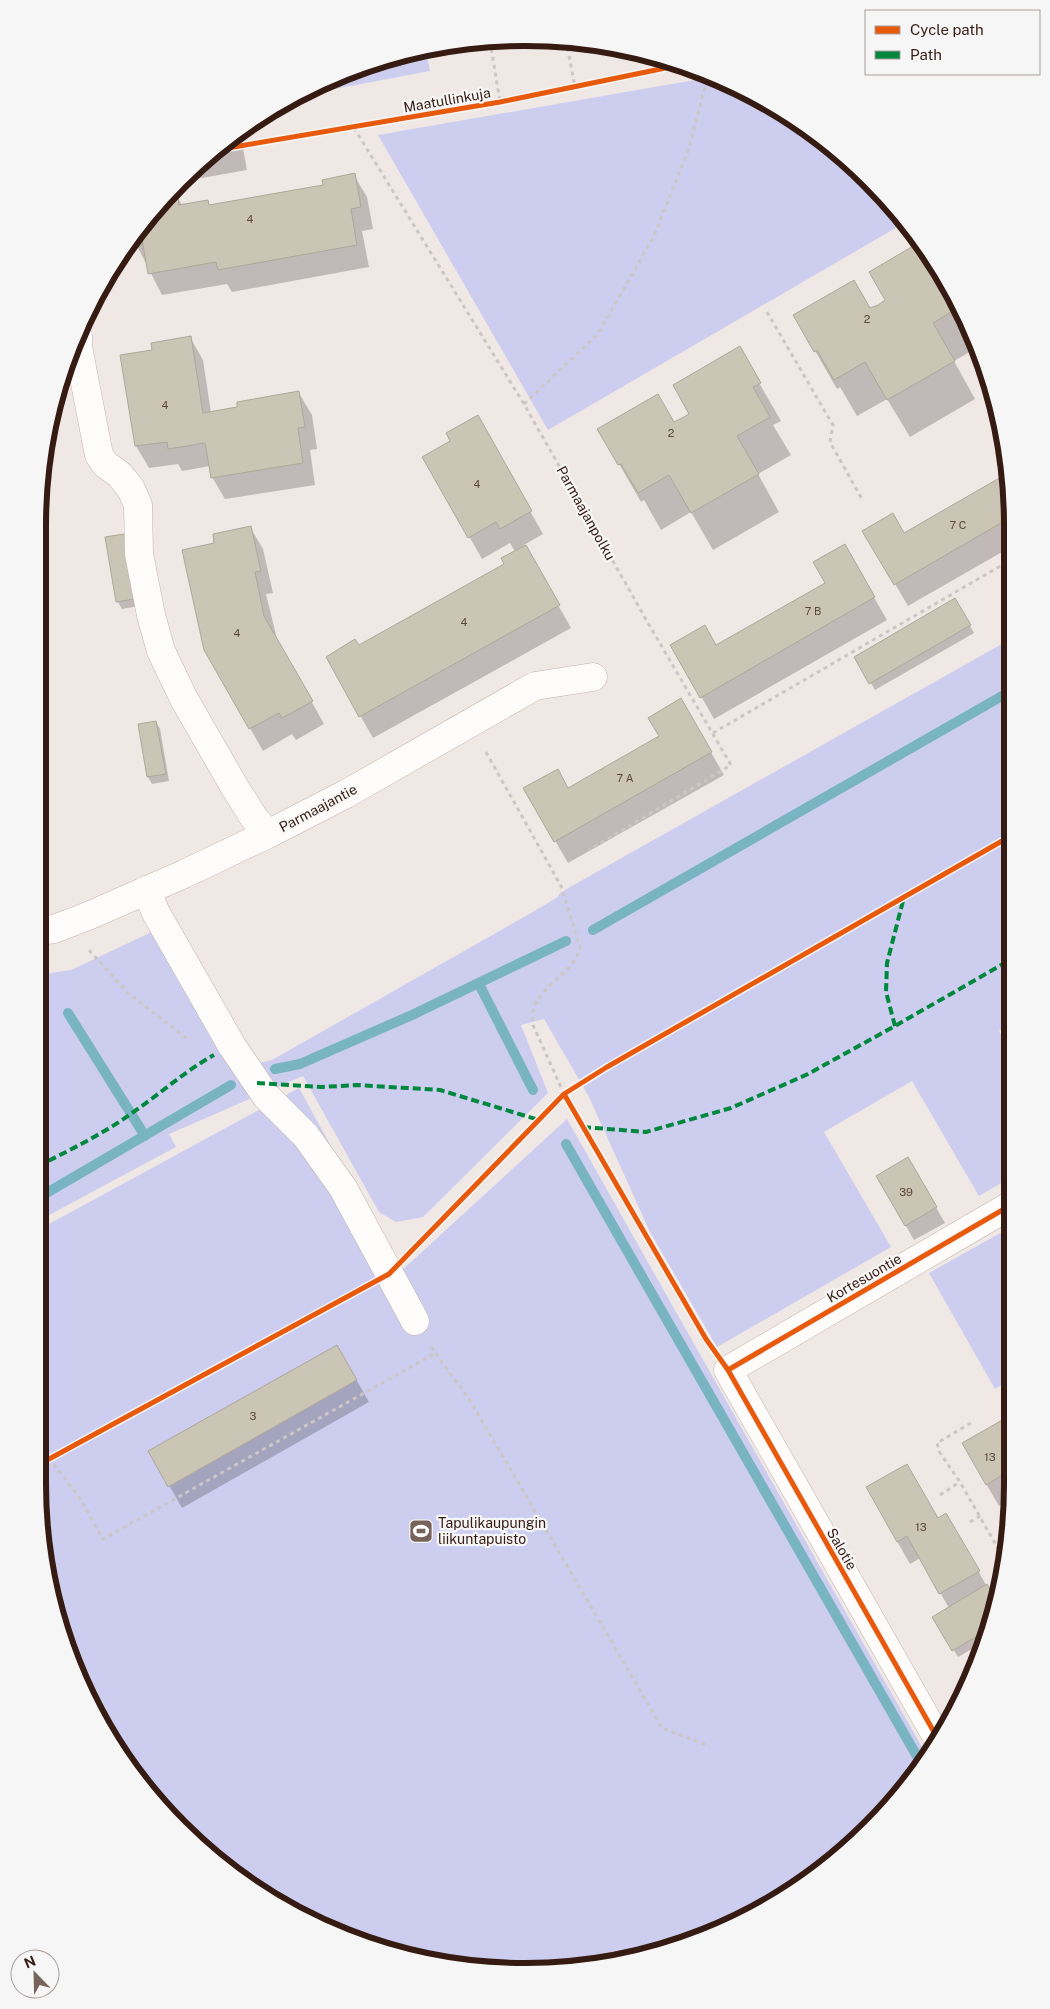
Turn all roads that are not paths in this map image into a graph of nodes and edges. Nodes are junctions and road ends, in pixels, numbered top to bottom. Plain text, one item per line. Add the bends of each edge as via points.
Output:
1 (79, 352) edge
2 (593, 677) dead end
3 (268, 834) junction
4 (146, 890) junction
5 (46, 930) edge
6 (1004, 1209) edge
7 (415, 1321) road end
8 (728, 1370) joint
9 (934, 1732) edge

1 - 3 street via 98,455 131,489 138,506 139,554 161,651 184,700 234,786
2 - 3 street, Parmaajantie via 535,686 346,794
3 - 4 street, Parmaajantie
4 - 5 street, Parmaajantie
4 - 7 street via 232,1046 266,1096 306,1136 343,1188
6 - 8 street, Kortesuontie
8 - 9 street, Salotie

